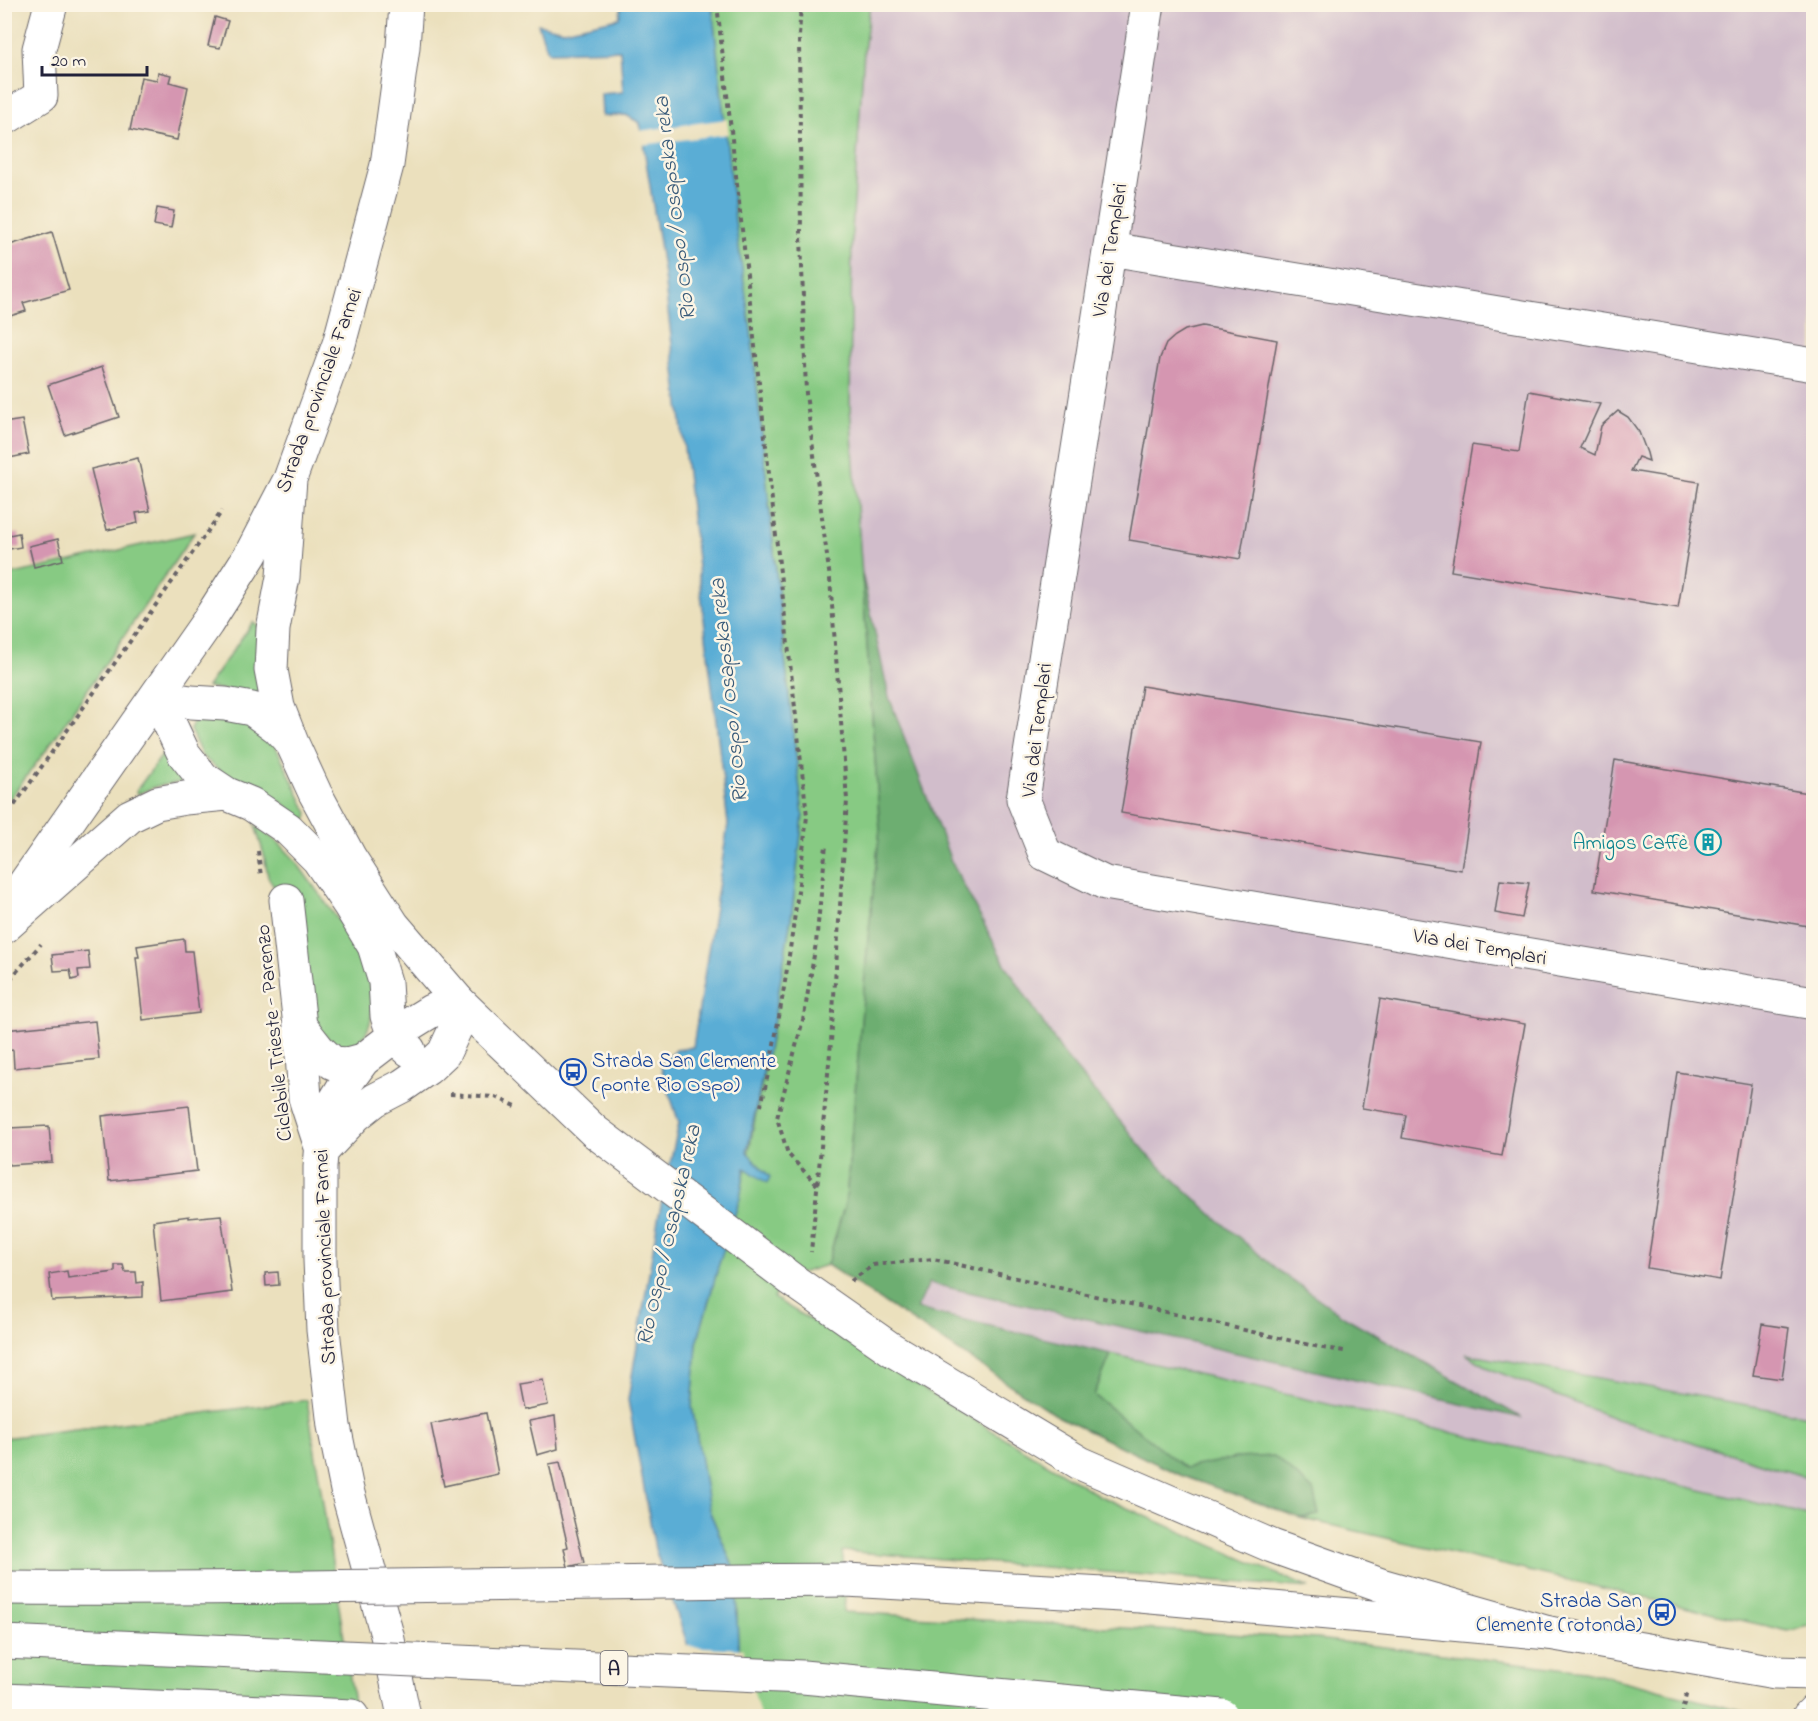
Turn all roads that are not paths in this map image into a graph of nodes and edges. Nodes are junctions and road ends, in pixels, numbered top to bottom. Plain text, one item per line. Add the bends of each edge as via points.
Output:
1 (51, 4) edge
2 (406, 4) edge
3 (1148, 4) edge
4 (4, 119) edge
5 (1110, 249) junction
6 (1814, 365) edge
7 (290, 480) junction
8 (157, 697) junction
9 (292, 743) junction
10 (227, 794) junction
11 (286, 900) dead end
12 (4, 913) edge
13 (4, 927) edge
14 (459, 1002) junction
15 (1814, 1003) edge
16 (300, 1026) junction
17 (394, 1036) junction
18 (363, 1060) junction
19 (428, 1068) junction
20 (322, 1151) junction
21 (4, 1588) edge
22 (1549, 1633) junction
23 (4, 1642) edge
24 (1814, 1673) edge
25 (4, 1700) edge
26 (1814, 1711) edge
27 (352, 1716) edge
28 (404, 1716) edge
29 (1222, 1716) edge
30 (1809, 1716) edge

1 - 4 main road via 39,49 41,96
2 - 7 main road, Strada provinciale Farnei via 387,165 339,344
3 - 5 main road, Via dei Templari
5 - 6 main road
5 - 15 main road, Via dei Templari via 1023,799 1045,854 1105,883
7 - 8 main road, Strada provinciale Farnei via 251,554
7 - 9 main road via 271,670 278,708
8 - 9 main road via 252,709
8 - 10 main road via 184,754 202,778
8 - 12 main road, Strada provinciale Farnei
9 - 14 main road via 350,858 393,925
10 - 13 main road via 157,803 130,816
10 - 17 main road via 251,804 288,829 325,869 374,946
11 - 16 main road, Strada provinciale Farnei
14 - 17 main road via 431,1011
14 - 19 main road via 457,1025 444,1053
14 - 22 main road via 594,1131 799,1268 891,1349 1080,1463 1251,1537 1381,1585
16 - 18 main road via 333,1063
16 - 20 main road, Strada provinciale Farnei via 305,1098
17 - 18 main road
17 - 19 main road
18 - 20 main road via 324,1119
19 - 20 main road via 375,1100
20 - 28 main road, Strada provinciale Farnei via 323,1330 334,1426
21 - 22 main road, bridge via 846,1580 1140,1596
22 - 24 main road via 1694,1659
23 - 29 main road, A, bridge via 803,1677
25 - 27 main road
26 - 30 main road

